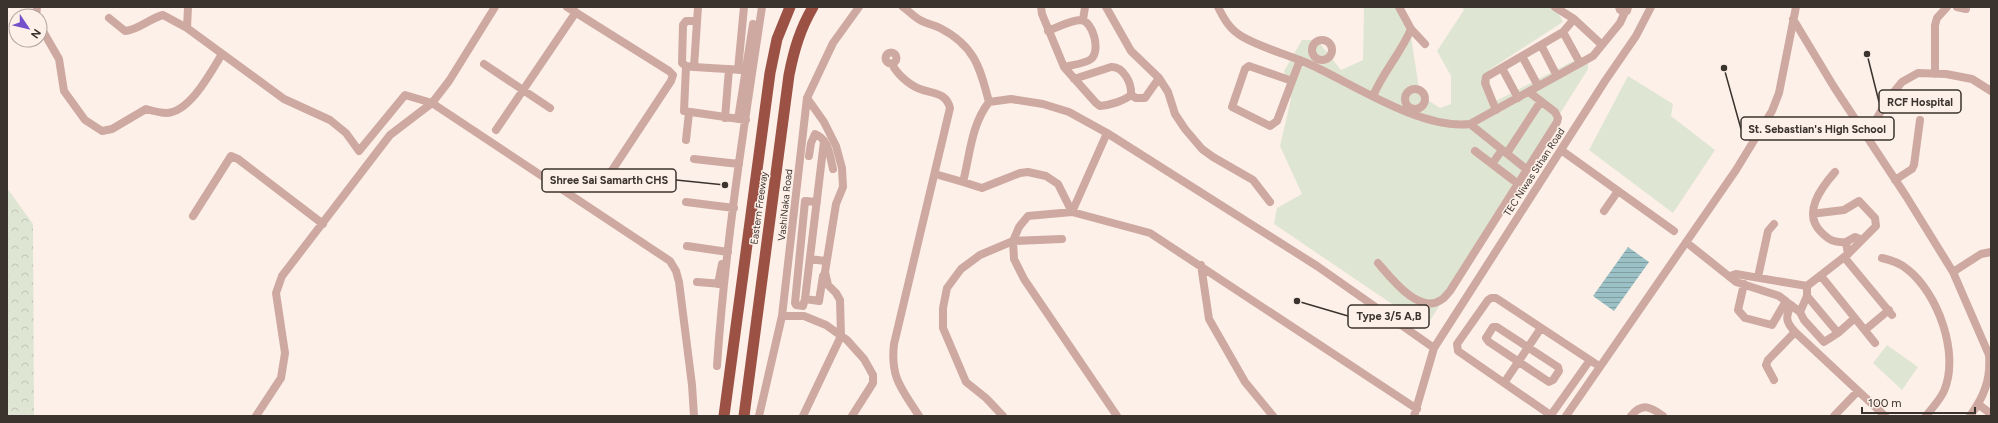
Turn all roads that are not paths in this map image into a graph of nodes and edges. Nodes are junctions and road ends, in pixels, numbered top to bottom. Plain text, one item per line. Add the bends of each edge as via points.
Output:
1 (188, 7) edge
2 (495, 7) edge
3 (567, 7) edge
4 (698, 7) edge
5 (744, 7) edge
6 (762, 7) edge
7 (790, 7) edge
8 (813, 7) edge
9 (859, 7) edge
10 (903, 7) edge
11 (1041, 7) edge
12 (1085, 7) edge
13 (1106, 7) edge
14 (1218, 7) edge
15 (1399, 7) edge
16 (1555, 7) edge
17 (1651, 7) edge
18 (1795, 7) edge
19 (1948, 7) edge
20 (1957, 7) edge
21 (1624, 9) edge
22 (1966, 9) dead end
23 (576, 12) junction
24 (109, 18) dead end
25 (1574, 19) junction
26 (1793, 19) junction
27 (1083, 20) junction
28 (697, 21) junction
29 (753, 24) dead end
30 (187, 28) junction
31 (1412, 29) junction
32 (1048, 31) junction
33 (1563, 32) junction
34 (48, 39) edge
35 (1424, 44) dead end
36 (1541, 45) junction
37 (1602, 45) junction
38 (1312, 51) junction
39 (222, 54) junction
40 (1522, 56) junction
41 (1326, 59) junction
42 (1303, 61) junction
43 (1580, 63) junction
44 (484, 64) dead end
45 (892, 64) dead end
46 (690, 66) junction
47 (1064, 67) junction
48 (1502, 68) junction
49 (729, 69) junction
50 (742, 70) junction
51 (1325, 71) junction
52 (1935, 74) junction
53 (1557, 76) junction
54 (1159, 78) junction
55 (1074, 79) junction
56 (1292, 80) junction
57 (1538, 86) junction
58 (524, 90) junction
59 (1991, 91) edge
60 (1529, 92) junction
61 (1131, 95) junction
62 (1373, 96) junction
63 (807, 98) junction
64 (1518, 98) junction
65 (1541, 101) junction
66 (989, 102) junction
67 (432, 103) junction
68 (550, 108) dead end
69 (1496, 110) junction
70 (689, 113) junction
71 (725, 118) junction
72 (742, 120) junction
73 (1920, 120) dead end
74 (1470, 124) junction
75 (496, 130) dead end
76 (1107, 133) junction
77 (1866, 137) junction
78 (686, 140) dead end
79 (824, 141) junction
80 (801, 147) junction
81 (1561, 150) junction
82 (1475, 151) dead end
83 (1504, 152) junction
84 (694, 159) dead end
85 (739, 164) junction
86 (1492, 164) junction
87 (1526, 169) junction
88 (833, 170) dead end
89 (1835, 172) dead end
90 (935, 174) junction
91 (1513, 180) dead end
92 (1895, 180) junction
93 (963, 182) junction
94 (603, 184) dead end
95 (1618, 191) junction
96 (686, 202) dead end
97 (795, 202) junction
98 (817, 202) junction
99 (1270, 202) dead end
100 (805, 204) junction
101 (734, 208) junction
102 (1604, 211) dead end
103 (1072, 212) junction
104 (1816, 213) junction
105 (193, 216) dead end
106 (323, 224) junction
107 (1774, 224) dead end
108 (1674, 231) dead end
109 (1062, 239) dead end
110 (1862, 240) junction
111 (1013, 241) junction
112 (1686, 242) junction
113 (1846, 242) junction
114 (687, 246) dead end
115 (827, 250) dead end
116 (726, 252) junction
117 (1991, 252) edge
118 (1846, 256) junction
119 (1882, 258) dead end
120 (810, 259) junction
121 (826, 261) junction
122 (1378, 263) dead end
123 (1201, 265) junction
124 (787, 270) junction
125 (798, 270) junction
126 (1953, 272) junction
127 (1730, 276) junction
128 (1821, 276) junction
129 (1758, 277) junction
130 (697, 282) dead end
131 (721, 284) junction
132 (1744, 284) junction
133 (1807, 286) junction
134 (1807, 296) junction
135 (804, 303) junction
136 (1789, 303) junction
137 (1800, 312) junction
138 (782, 316) junction
139 (800, 316) junction
140 (1855, 318) junction
141 (1541, 328) junction
142 (1865, 330) junction
143 (1795, 332) junction
144 (1838, 334) junction
145 (841, 336) junction
146 (1875, 343) dead end
147 (1434, 348) junction
148 (1528, 348) junction
149 (1990, 355) edge
150 (1590, 360) junction
151 (1518, 362) junction
152 (717, 366) dead end
153 (1599, 366) junction
154 (1774, 380) dead end
155 (1504, 383) junction
156 (1858, 391) junction
157 (1978, 404) junction
158 (1415, 412) edge
159 (1991, 414) edge
160 (256, 416) edge
161 (694, 416) edge
162 (724, 416) edge
163 (744, 416) edge
164 (759, 416) edge
165 (803, 416) edge
166 (852, 416) edge
167 (919, 416) edge
168 (1003, 416) edge
169 (1117, 416) edge
170 (1273, 416) edge
171 (1552, 416) edge
172 (1566, 416) edge
173 (1631, 416) edge
174 (1663, 416) edge
175 (1834, 416) edge
176 (1885, 416) edge
177 (1926, 416) edge
178 (1970, 416) edge

1 - 30 street
2 - 67 street via 449,81
3 - 23 street
4 - 28 street
5 - 50 street
6 - 72 street
7 - 162 highway, Eastern Freeway via 777,39 770,73
8 - 163 highway, Eastern Freeway via 798,38 789,76
9 - 63 street, VashiNaka Road via 833,43
10 - 66 street via 920,20 952,36 974,56 981,71
11 - 32 street
12 - 27 street
13 - 54 street via 1131,51
14 - 42 street via 1226,22 1243,37
15 - 31 street
16 - 25 street
17 - 81 street, TEC Niwas Sthan Road via 1636,36
18 - 26 street
19 - 52 street via 1937,18 1935,25
20 - 22 street
21 - 37 street via 1620,23
23 - 58 street
23 - 94 street via 670,71 673,76
24 - 30 street via 125,31 163,15
25 - 33 street
25 - 37 street
26 - 77 street
26 - 112 street via 1779,93 1772,111 1736,170
27 - 32 street
27 - 47 street via 1088,23 1096,52 1091,60
28 - 46 street
28 - 46 street via 686,21 683,25 682,63
29 - 50 street
30 - 39 street
31 - 35 street
31 - 62 street
32 - 47 street
33 - 36 street
33 - 43 street
34 - 39 street via 59,58 64,91 71,103 85,120 102,131 112,129 146,109 168,113 179,110 187,104
36 - 40 street
36 - 53 street
37 - 43 street via 1593,56
38 - 41 street via 1317,59
38 - 41 street via 1316,41 1327,41 1332,49 1331,55
38 - 42 street
39 - 67 street via 284,99 330,120 346,133 360,150 405,95
40 - 48 street
40 - 57 street
41 - 51 street
42 - 51 street
42 - 56 street
43 - 53 street
44 - 58 street
45 - 90 street via 912,84 939,94 948,102 950,108
46 - 49 street
46 - 70 street via 683,109
47 - 55 street
48 - 64 street
48 - 69 street via 1485,79
49 - 50 street
49 - 71 street
50 - 72 street
51 - 62 street
52 - 59 street via 1972,79
52 - 77 street via 1918,73 1902,82 1888,99
53 - 57 street
54 - 61 street via 1145,98
54 - 99 street via 1168,92 1179,122 1202,149 1253,180
55 - 61 street via 1100,106
55 - 61 street via 1117,66 1122,69
56 - 56 street via 1273,126 1232,107 1244,69 1249,66
57 - 60 street
58 - 68 street
58 - 75 street
60 - 64 street
60 - 65 street
62 - 74 street via 1458,126
63 - 80 street, VashiNaka Road
63 - 145 street via 824,122 836,146 842,168 843,187 836,204 825,272 828,285 840,300
64 - 69 street
65 - 83 street
65 - 87 street via 1555,112 1558,118
66 - 76 street via 1011,99 1043,104 1069,112
66 - 93 street via 980,113 975,128
67 - 106 street via 390,135
67 - 161 street via 670,261 679,282
69 - 74 street
70 - 71 street
70 - 78 street
71 - 72 street
72 - 85 street
73 - 92 street via 1914,165
74 - 83 street
76 - 103 street
76 - 147 street via 1317,266
77 - 92 street
79 - 80 street via 815,134 810,152
79 - 88 street via 828,147
79 - 98 street
80 - 97 street, VashiNaka Road
81 - 95 street
81 - 147 street, TEC Niwas Sthan Road
82 - 86 street
83 - 86 street
83 - 87 street
84 - 85 street
85 - 101 street
86 - 91 street
87 - 122 street via 1450,291 1441,301 1422,303 1407,294
89 - 104 street via 1821,188
90 - 93 street
90 - 167 street via 892,360 897,380
92 - 126 street
93 - 103 street via 982,188 1020,173 1046,176 1058,184
95 - 102 street
95 - 108 street
96 - 101 street
97 - 100 street
97 - 124 street, VashiNaka Road
98 - 100 street via 806,200
98 - 120 street
100 - 125 street
101 - 116 street
103 - 111 street via 1028,216
103 - 123 street via 1150,233
104 - 110 street via 1844,210 1856,202 1862,202 1876,223
104 - 113 street via 1816,227 1828,239 1835,243
105 - 106 street via 231,156
106 - 160 street via 282,276 276,293 285,353 281,378
107 - 129 street via 1768,231
109 - 111 street
110 - 113 street via 1855,237
110 - 118 street
111 - 168 street via 980,255 961,269 947,288 943,308 942,328 966,382
111 - 169 street via 1014,259 1024,279
112 - 127 street
112 - 153 street
113 - 118 street
114 - 116 street
115 - 121 street
116 - 131 street
117 - 126 street via 1981,254
118 - 128 street
118 - 142 street via 1890,312
119 - 177 street via 1906,268 1917,278 1934,301 1941,318 1950,363 1948,378 1941,397
120 - 121 street
120 - 135 street
121 - 135 street via 820,301
123 - 158 street
123 - 170 street via 1209,319 1245,382
124 - 125 street
124 - 138 street, VashiNaka Road
125 - 135 street via 795,303
126 - 149 street
127 - 129 street via 1736,274
127 - 132 street via 1736,282
128 - 133 street
128 - 140 street
129 - 133 street
130 - 131 street
131 - 152 street
132 - 136 street via 1772,293
132 - 136 street via 1738,310 1745,318 1772,325
133 - 134 street
134 - 137 street
134 - 144 street
135 - 139 street
136 - 137 street
136 - 143 street via 1787,323
137 - 144 street via 1824,342
138 - 139 street
138 - 164 street, VashiNaka Road
139 - 145 street via 826,325
140 - 142 street
140 - 144 street
141 - 148 street
141 - 150 street
141 - 155 street via 1496,298 1491,298 1457,344 1458,351
142 - 146 street
143 - 154 street via 1768,360 1767,369
143 - 156 street
145 - 165 street
145 - 166 street via 864,359 874,380
147 - 158 street, TEC Niwas Sthan Road
148 - 151 street
148 - 151 street via 1558,367 1559,371 1553,380 1549,382
148 - 151 street via 1497,327 1493,327 1487,340
149 - 157 street via 1988,384
150 - 153 street
150 - 171 street
151 - 155 street
153 - 172 street
155 - 171 street
156 - 175 street
156 - 176 street
157 - 159 street
157 - 178 street
173 - 174 street via 1644,406

